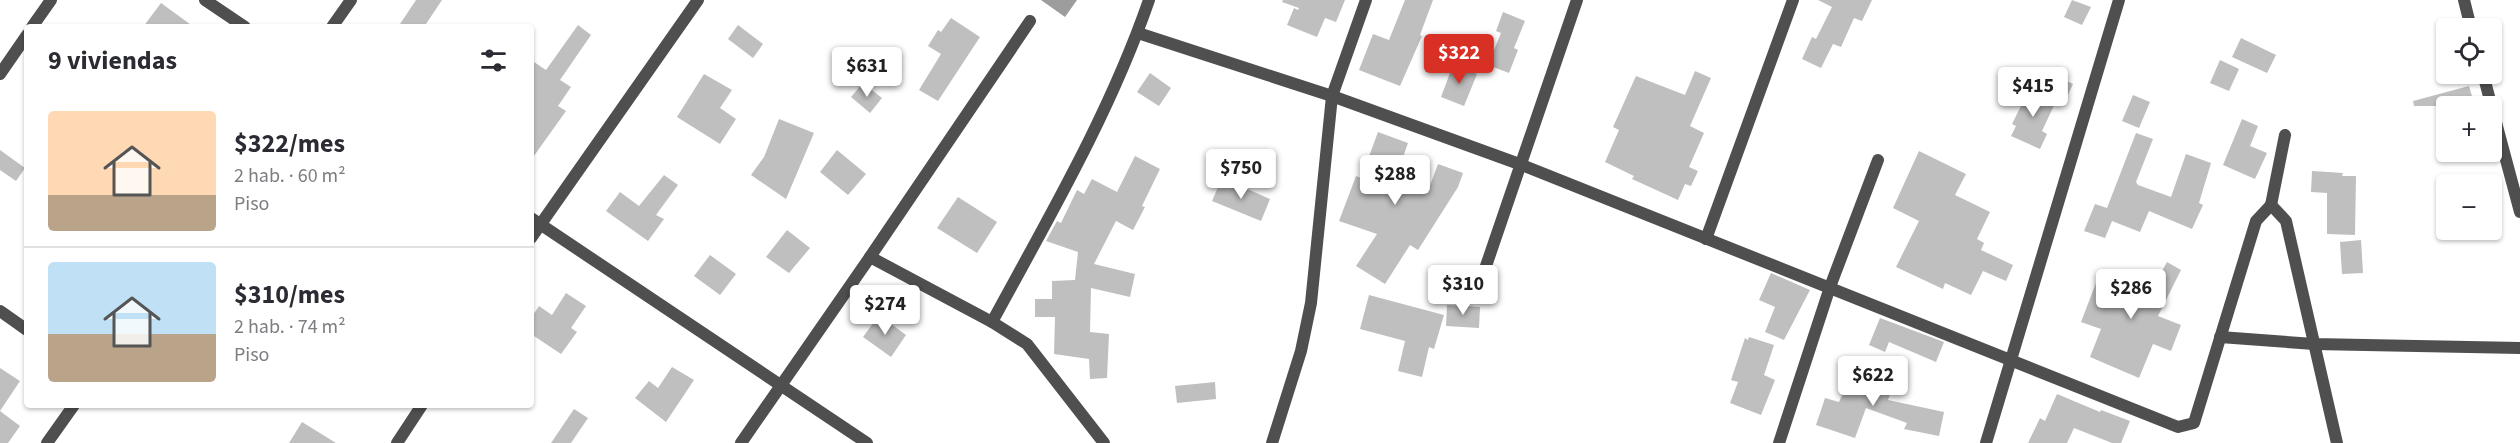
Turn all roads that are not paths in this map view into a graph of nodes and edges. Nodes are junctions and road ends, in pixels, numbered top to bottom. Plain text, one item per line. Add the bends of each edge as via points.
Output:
1 (51, 0) edge
2 (205, 0) edge
3 (351, 0) edge
4 (698, 0) edge
5 (1149, 0) edge
6 (1366, 0) edge
7 (1577, 0) edge
8 (1793, 0) edge
9 (2119, 0) edge
10 (2463, 0) edge
11 (2468, 18) edge
12 (1030, 21) dead end
13 (34, 24) edge
14 (241, 24) edge
15 (334, 24) edge
16 (1138, 33) junction
17 (24, 39) edge
18 (0, 74) edge
19 (2486, 84) edge
20 (1332, 96) junction
21 (2285, 135) dead end
22 (1878, 160) dead end
23 (1522, 165) junction
24 (2271, 205) junction
25 (2520, 212) edge
26 (535, 221) edge
27 (1706, 239) junction
28 (870, 257) junction
29 (1486, 266) dead end
30 (1830, 287) junction
31 (0, 311) edge
32 (992, 322) junction
33 (24, 328) edge
34 (2220, 338) junction
35 (2314, 344) junction
36 (2520, 348) edge
37 (2013, 359) junction
38 (781, 386) junction
39 (72, 408) edge
40 (420, 408) edge
41 (47, 443) edge
42 (397, 443) edge
43 (741, 443) edge
44 (867, 443) edge
45 (1104, 443) edge
46 (1272, 443) edge
47 (1779, 443) edge
48 (1986, 443) edge
49 (2337, 443) edge

1 - 13 street
2 - 14 street
3 - 15 street
4 - 26 street
5 - 16 street
6 - 20 street
7 - 23 street
8 - 27 street
9 - 37 street
10 - 11 street
12 - 28 street
16 - 20 street
16 - 32 street via 1090,141
17 - 18 street
19 - 25 street
20 - 23 street
20 - 46 street via 1311,303 1301,351
21 - 24 street
22 - 30 street
23 - 27 street
23 - 29 street
24 - 34 street via 2256,220
24 - 35 street via 2286,221
26 - 38 street
27 - 30 street
28 - 32 street
28 - 38 street
30 - 37 street
30 - 47 street
31 - 33 street
32 - 45 street via 1028,344
34 - 35 street
34 - 37 street via 2194,423 2178,427
35 - 36 street
35 - 49 street
37 - 48 street
38 - 43 street
38 - 44 street
39 - 41 street
40 - 42 street

